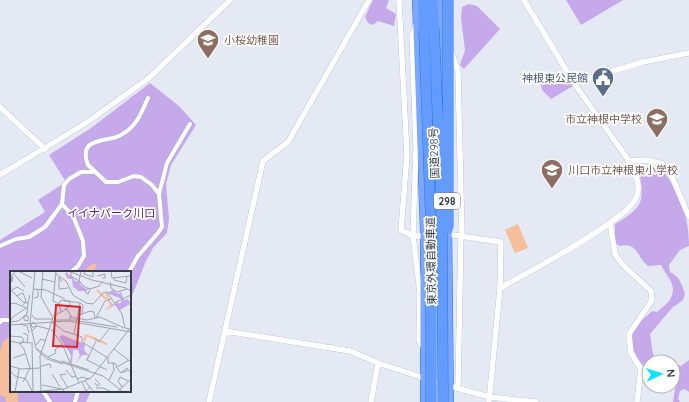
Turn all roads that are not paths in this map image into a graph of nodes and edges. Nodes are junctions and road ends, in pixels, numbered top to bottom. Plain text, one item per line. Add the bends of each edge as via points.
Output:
1 (230, 0) edge
2 (369, 0) edge
3 (399, 0) edge
4 (417, 0) edge
5 (423, 0) edge
6 (432, 0) edge
7 (438, 0) edge
8 (448, 0) edge
9 (524, 0) edge
10 (418, 21) junction
11 (439, 21) junction
12 (689, 53) edge
13 (574, 83) junction
14 (148, 98) dead end
15 (0, 107) edge
16 (190, 124) dead end
17 (45, 149) junction
18 (629, 160) junction
19 (94, 172) junction
20 (0, 175) edge
21 (159, 194) junction
22 (62, 204) junction
23 (689, 217) edge
24 (610, 224) junction
25 (453, 235) dead end
26 (462, 235) junction
27 (413, 236) junction
28 (423, 236) dead end
29 (0, 246) edge
30 (72, 271) edge
31 (130, 271) edge
32 (500, 288) junction
33 (443, 301) junction
34 (10, 320) edge
35 (0, 322) edge
36 (224, 331) junction
37 (426, 349) junction
38 (378, 363) junction
39 (426, 379) junction
40 (453, 387) junction
41 (44, 392) edge
42 (78, 392) edge
43 (490, 399) edge
44 (50, 402) edge
45 (75, 402) edge
46 (209, 402) edge
47 (371, 402) edge
48 (425, 402) edge
49 (431, 402) edge
50 (443, 402) edge
51 (449, 402) edge
52 (536, 402) edge
53 (637, 402) edge

1 - 17 street via 149,78
2 - 36 street via 288,142 263,161
3 - 27 street via 407,155 401,230
4 - 10 highway, 国道298号 / 298
5 - 49 highway, 東京外環自動車道, bridge via 431,226
6 - 33 highway, 東京外環自動車道, bridge via 440,144
7 - 11 highway, 国道298号 / 298
8 - 33 highway, bridge via 450,200
9 - 13 street
10 - 27 street via 412,36 416,147
10 - 37 highway, 国道298号 / 298
11 - 26 street via 458,71
11 - 40 highway, 国道298号 / 298
12 - 13 street via 643,62
13 - 18 street
14 - 19 street via 139,117 128,130 114,138 97,140 90,144 86,160
15 - 17 street
16 - 21 street via 167,163
17 - 20 street
18 - 23 street via 647,160 663,164 673,179
18 - 24 street via 636,174 639,190 633,204
19 - 21 street via 106,182 141,177
19 - 22 street via 81,172 68,179 64,185
21 - 31 street via 162,227 138,256
22 - 29 street via 51,222 39,232
22 - 30 street via 73,216 83,241 84,256
24 - 32 street
24 - 53 street via 615,254 652,294 652,300 629,334 631,353 641,369
25 - 26 street
26 - 32 street via 501,242
26 - 40 street
27 - 28 street
27 - 37 street via 420,293 419,341
32 - 43 street
33 - 50 highway, 東京外環自動車道, bridge
34 - 35 street
36 - 38 street via 350,351
36 - 46 street
37 - 39 highway, 国道298号 / 298
38 - 39 street
38 - 47 street
39 - 40 street
39 - 48 highway, 国道298号 / 298
40 - 43 street
40 - 51 highway, 国道298号 / 298
41 - 44 street
42 - 45 street
43 - 52 street

